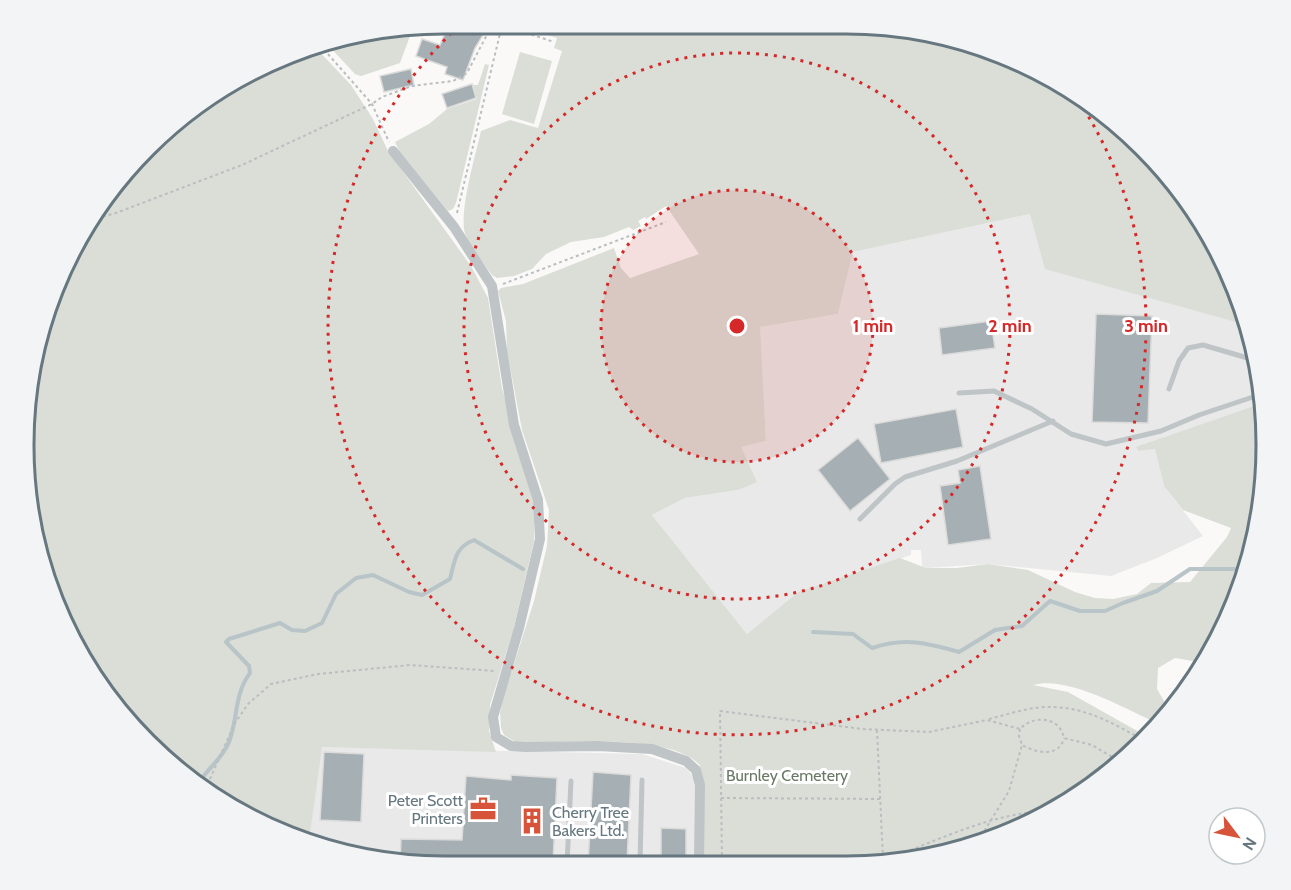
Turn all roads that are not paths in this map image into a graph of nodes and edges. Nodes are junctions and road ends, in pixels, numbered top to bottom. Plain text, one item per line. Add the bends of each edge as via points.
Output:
1 (393, 151) road end
2 (1247, 358) edge
3 (1169, 389) dead end
4 (959, 393) dead end
5 (1254, 397) edge
6 (1053, 421) junction
7 (860, 519) dead end
8 (642, 780) dead end
9 (571, 781) dead end
10 (567, 856) edge
11 (640, 856) edge
12 (699, 856) edge

1 - 12 street via 454,227 492,286 514,425 538,500 540,539 494,717 496,737 511,746 652,749 686,761 696,770 700,785
2 - 3 lane via 1203,345 1188,348
4 - 6 lane via 994,391
5 - 6 lane via 1161,431 1106,444 1071,434
6 - 7 lane via 905,477
8 - 11 lane
9 - 10 lane

